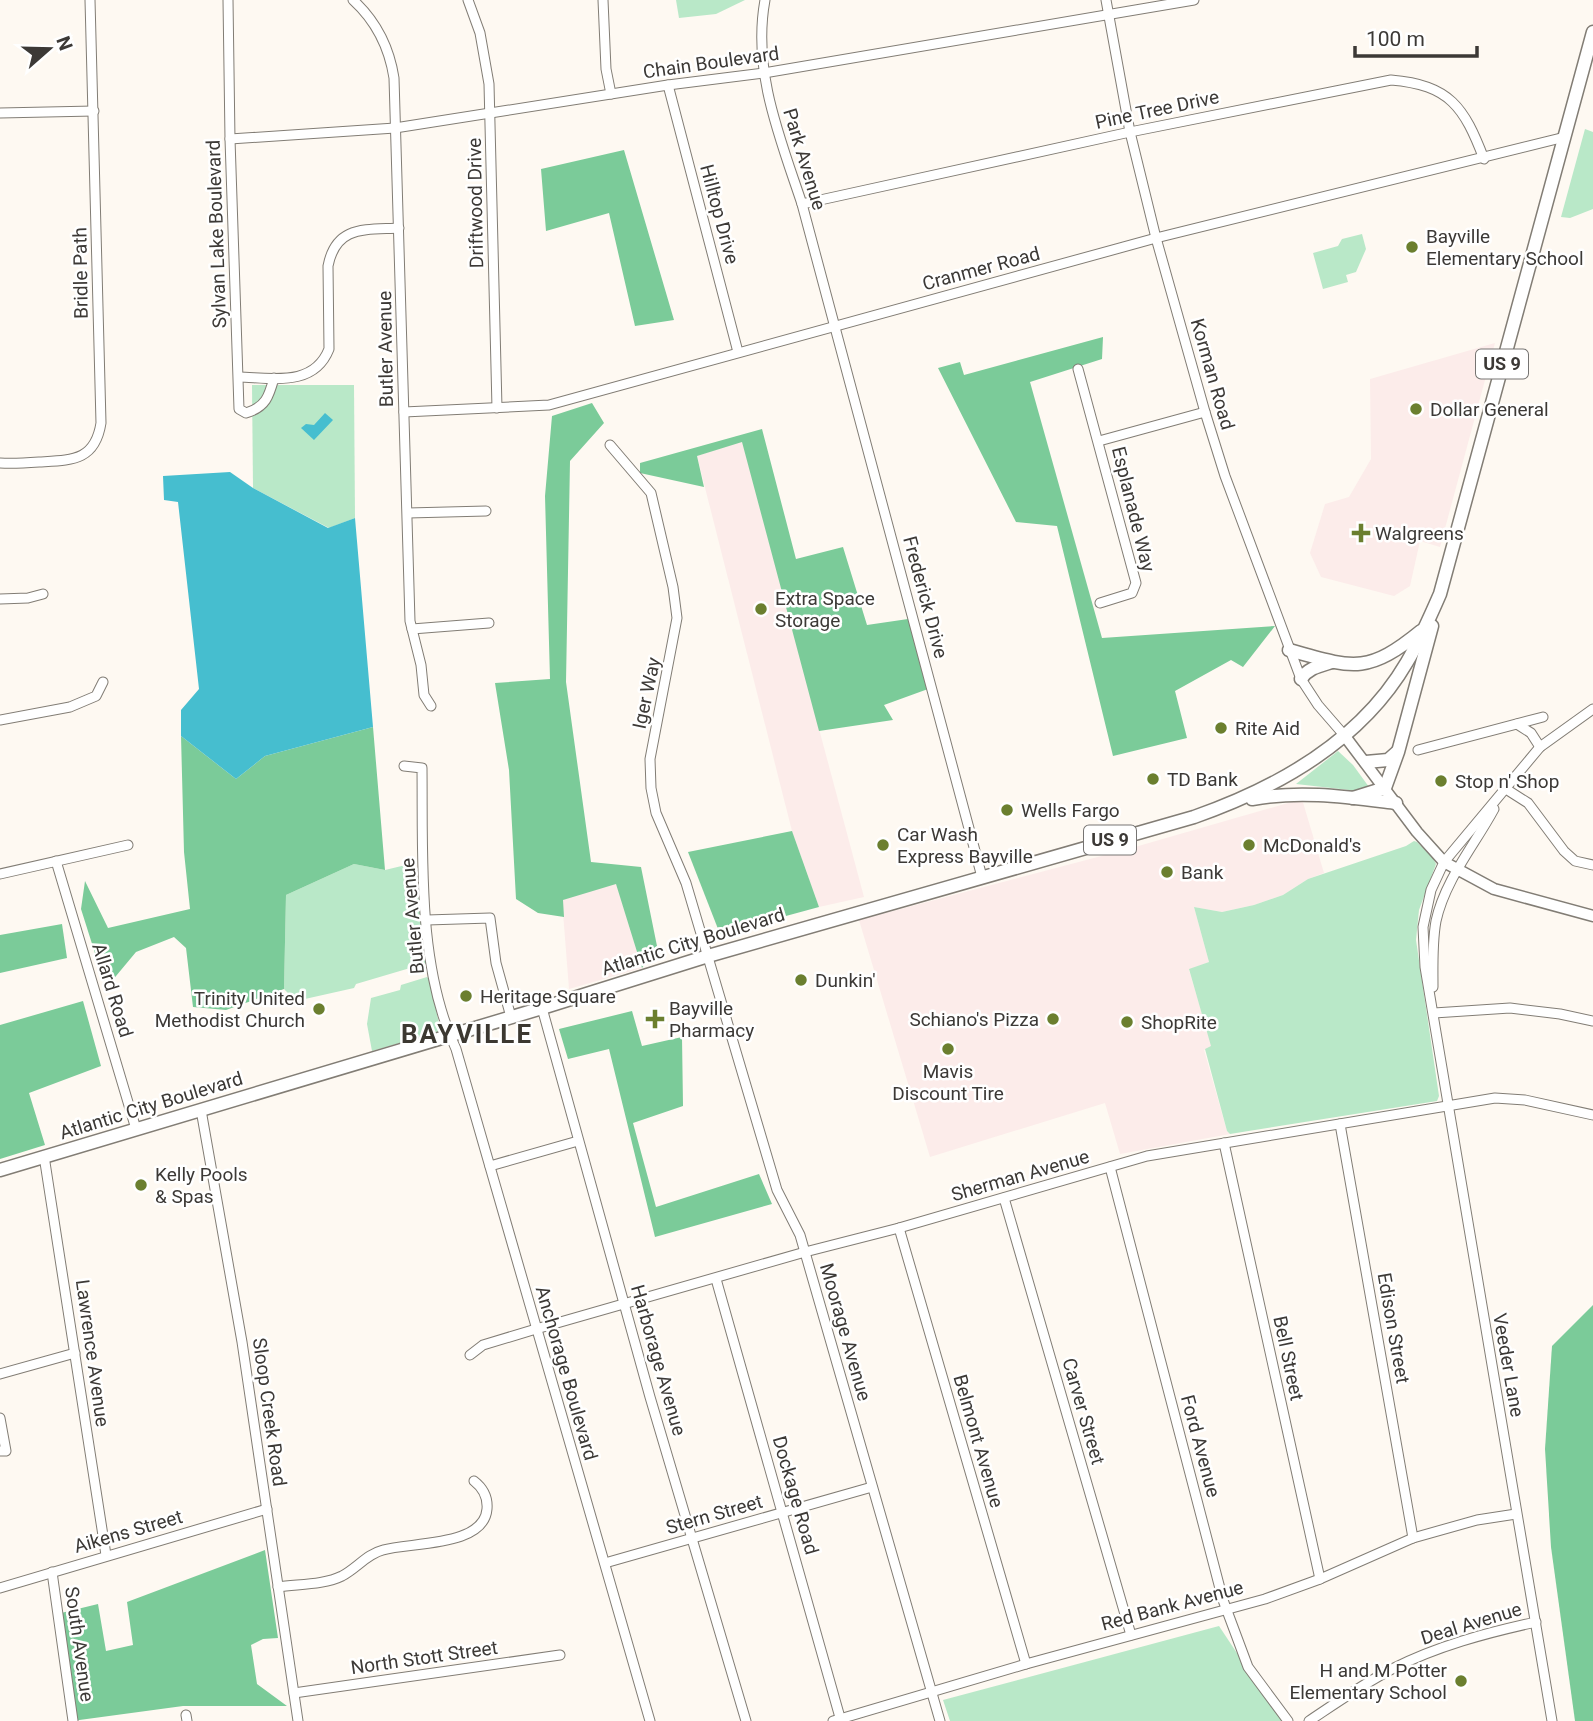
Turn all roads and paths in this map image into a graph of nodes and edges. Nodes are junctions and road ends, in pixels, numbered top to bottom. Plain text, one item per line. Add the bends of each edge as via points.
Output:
1 (90, 0) edge
2 (228, 0) edge
3 (353, 0) edge
4 (468, 0) edge
5 (603, 0) edge
6 (765, 0) edge
7 (1106, 0) edge
8 (1194, 0) edge
9 (1107, 15) junction
10 (1593, 32) edge
11 (764, 73) junction
12 (668, 85) junction
13 (611, 94) junction
14 (93, 111) junction
15 (490, 112) junction
16 (0, 113) edge
17 (395, 128) junction
18 (1130, 132) junction
19 (1565, 137) junction
20 (230, 139) junction
21 (1484, 159) junction
22 (802, 204) junction
23 (399, 228) junction
24 (1156, 238) junction
25 (834, 326) junction
26 (738, 352) junction
27 (1078, 369) dead end
28 (239, 377) junction
29 (274, 378) junction
30 (497, 408) junction
31 (404, 412) junction
32 (1205, 412) junction
33 (1099, 441) junction
34 (610, 445) dead end
35 (0, 463) edge
36 (486, 511) dead end
37 (408, 513) junction
38 (43, 594) dead end
39 (1440, 594) junction
40 (0, 599) edge
41 (1100, 603) dead end
42 (489, 623) dead end
43 (412, 629) junction
44 (1424, 629) junction
45 (1289, 650) junction
46 (1332, 662) junction
47 (1301, 679) junction
48 (103, 682) dead end
49 (431, 706) dead end
50 (1593, 709) edge
51 (1543, 717) dead end
52 (0, 720) edge
53 (1517, 724) junction
54 (1344, 735) junction
55 (1540, 747) junction
56 (1418, 750) dead end
57 (1398, 752) junction
58 (1366, 762) junction
59 (404, 766) dead end
60 (1385, 788) junction
61 (1504, 792) junction
62 (1353, 798) junction
63 (1238, 802) junction
64 (1396, 803) junction
65 (128, 845) dead end
66 (56, 861) junction
67 (1444, 862) junction
68 (1593, 865) edge
69 (1457, 869) junction
70 (0, 874) edge
71 (982, 877) junction
72 (1593, 916) edge
73 (427, 920) junction
74 (708, 956) junction
75 (542, 1008) junction
76 (1434, 1013) junction
77 (511, 1017) junction
78 (1593, 1021) edge
79 (450, 1035) junction
80 (1448, 1105) junction
81 (201, 1110) junction
82 (1593, 1115) edge
83 (1340, 1124) junction
84 (136, 1129) junction
85 (578, 1141) junction
86 (1224, 1143) junction
87 (44, 1156) junction
88 (490, 1166) junction
89 (1110, 1167) junction
90 (0, 1170) edge
91 (1004, 1198) junction
92 (899, 1228) junction
93 (805, 1252) junction
94 (716, 1279) junction
95 (625, 1305) junction
96 (536, 1329) junction
97 (75, 1353) junction
98 (470, 1355) dead end
99 (0, 1374) edge
100 (0, 1418) edge
101 (0, 1451) edge
102 (474, 1481) dead end
103 (872, 1487) junction
104 (267, 1509) junction
105 (783, 1512) junction
106 (1516, 1514) junction
107 (1413, 1538) junction
108 (692, 1539) junction
109 (106, 1555) junction
110 (605, 1563) junction
111 (52, 1572) junction
112 (1320, 1579) junction
113 (278, 1587) junction
114 (0, 1588) edge
115 (1226, 1609) junction
116 (1536, 1622) junction
117 (1130, 1635) junction
118 (560, 1655) dead end
119 (1026, 1664) junction
120 (932, 1692) junction
121 (294, 1693) junction
122 (838, 1720) edge
123 (74, 1721) edge
124 (298, 1721) edge
125 (650, 1721) edge
126 (746, 1721) edge
127 (940, 1721) edge
128 (1288, 1721) edge
129 (1308, 1721) edge
130 (1552, 1721) edge

1 - 14 street, Bridle Path
2 - 20 street, Sylvan Lake Boulevard
3 - 17 street, Butler Avenue via 377,28 386,47 394,78
4 - 15 street, Driftwood Drive via 486,55
5 - 13 street
6 - 11 street, Park Avenue via 761,35
7 - 9 street, Korman Road
8 - 9 street, Chain Boulevard
9 - 11 street, Chain Boulevard
9 - 18 street, Korman Road
10 - 19 highway, US 9
11 - 12 street, Chain Boulevard
11 - 22 street, Park Avenue via 770,108
12 - 13 street, Chain Boulevard
12 - 26 street, Hilltop Drive
13 - 15 street, Chain Boulevard
14 - 16 street
14 - 35 street, Bridle Path via 99,436 88,452 72,460
15 - 17 street, Chain Boulevard
15 - 30 street, Driftwood Drive
17 - 20 street, Chain Boulevard
17 - 23 street, Butler Avenue
18 - 21 street, Pine Tree Drive via 1391,80 1409,81 1454,103 1471,124
18 - 22 street, Pine Tree Drive
18 - 24 street, Korman Road
19 - 21 street, Cranmer Road
19 - 39 highway, US 9
20 - 28 street, Sylvan Lake Boulevard
21 - 24 street, Cranmer Road
22 - 25 street, Park Avenue
23 - 29 street via 359,230 336,243 328,266 330,335 324,361 312,373
23 - 31 street, Butler Avenue
24 - 25 street, Cranmer Road
24 - 32 street, Korman Road
25 - 26 street, Cranmer Road
25 - 71 street, Frederick Drive
26 - 30 street, Cranmer Road via 549,405
27 - 33 street, Esplanade Way
28 - 29 street
28 - 29 street, Sylvan Lake Boulevard via 239,408 246,413 268,399
30 - 31 street, Cranmer Road
31 - 37 street, Butler Avenue
32 - 33 street, Esplanade Way
32 - 45 street, Korman Road
33 - 41 street, Esplanade Way via 1136,583 1132,593
34 - 74 street, Iger Way via 650,493 673,587 677,618 649,776 656,814 686,883
36 - 37 street
37 - 43 street, Butler Avenue
38 - 40 street
39 - 44 highway, US 9
39 - 57 highway
42 - 43 street
43 - 49 street, Butler Avenue via 424,695
44 - 46 highway via 1378,661 1359,665
44 - 54 highway, US 9 via 1408,662 1377,705
45 - 46 highway
45 - 47 street, Korman Road
46 - 47 highway via 1315,667
47 - 54 street, Korman Road
48 - 52 street via 96,696 70,707
50 - 55 street
51 - 53 street
53 - 55 street via 1531,733
53 - 56 street
54 - 58 main road
54 - 63 highway, US 9 via 1285,778
55 - 61 street
57 - 58 highway via 1388,760
57 - 60 highway
58 - 60 main road
59 - 73 street, Butler Avenue via 422,768
60 - 62 highway
60 - 64 main road
61 - 67 street, Veeder Lane
61 - 68 street via 1528,803 1575,861
61 - 69 street, Veeder Lane
62 - 63 highway via 1292,793
62 - 64 highway
63 - 71 highway, Atlantic City Boulevard / US 9
64 - 67 main road
65 - 66 street
66 - 70 street
66 - 84 street, Allard Road
67 - 69 main road
67 - 76 street, Veeder Lane via 1431,890 1423,928
69 - 72 main road via 1494,890
69 - 76 street, Veeder Lane via 1437,921
71 - 74 highway, Atlantic City Boulevard / US 9
73 - 77 street via 490,918
73 - 79 street, Butler Avenue via 433,970
74 - 75 highway, Atlantic City Boulevard / US 9
74 - 93 street, Moorage Avenue via 776,1190
75 - 77 highway, Atlantic City Boulevard / US 9
75 - 85 street, Harborage Avenue
76 - 78 street via 1510,1008
76 - 80 street, Veeder Lane
77 - 79 highway, Atlantic City Boulevard / US 9
79 - 81 highway, Atlantic City Boulevard / US 9
79 - 88 street, Anchorage Boulevard
80 - 82 street, Sherman Avenue via 1508,1098
80 - 83 street, Sherman Avenue
80 - 106 street, Veeder Lane
81 - 84 highway, Atlantic City Boulevard / US 9
81 - 104 street, Sloop Creek Road
83 - 86 street, Sherman Avenue
83 - 107 street, Edison Street
84 - 87 highway, Atlantic City Boulevard / US 9
85 - 88 street
85 - 95 street, Harborage Avenue
86 - 89 street, Sherman Avenue
86 - 112 street, Bell Street
87 - 90 highway, Atlantic City Boulevard / US 9
87 - 97 street, Lawrence Avenue
88 - 96 street, Anchorage Boulevard
89 - 91 street, Sherman Avenue
89 - 115 street, Ford Avenue
91 - 92 street, Sherman Avenue
91 - 117 street, Carver Street
92 - 93 street, Sherman Avenue
92 - 119 street, Belmont Avenue
93 - 94 street, Sherman Avenue
93 - 103 street, Moorage Avenue
94 - 95 street, Sherman Avenue
94 - 105 street, Dockage Road
95 - 96 street, Sherman Avenue
95 - 108 street, Harborage Avenue
96 - 98 street, Sherman Avenue via 483,1345
96 - 110 street, Anchorage Boulevard
97 - 99 street
97 - 109 street, Lawrence Avenue
100 - 101 street via 5,1451
102 - 113 street via 483,1490 488,1508 481,1525 471,1533 381,1550 340,1577
103 - 105 street, Stern Street
103 - 120 street, Moorage Avenue
104 - 109 street, Aikens Street
104 - 113 street, Sloop Creek Road
105 - 108 street, Stern Street
105 - 122 street, Dockage Road
106 - 107 street, Red Bank Avenue
106 - 116 street, Veeder Lane
107 - 112 street, Red Bank Avenue
108 - 110 street, Stern Street
108 - 126 street, Harborage Avenue
109 - 111 street, Aikens Street
110 - 125 street, Anchorage Boulevard
111 - 114 street, Aikens Street
111 - 123 street, South Avenue
112 - 115 street, Red Bank Avenue
113 - 121 street, Sloop Creek Road
115 - 117 street, Red Bank Avenue
115 - 128 street, Ford Avenue via 1248,1667
116 - 129 street, Deal Avenue via 1462,1640 1411,1660
116 - 130 street, Veeder Lane
117 - 119 street, Red Bank Avenue
118 - 121 street, North Stott Street
119 - 120 street, Red Bank Avenue
120 - 122 street, Red Bank Avenue
120 - 127 street, Moorage Avenue
121 - 124 street, Sloop Creek Road

